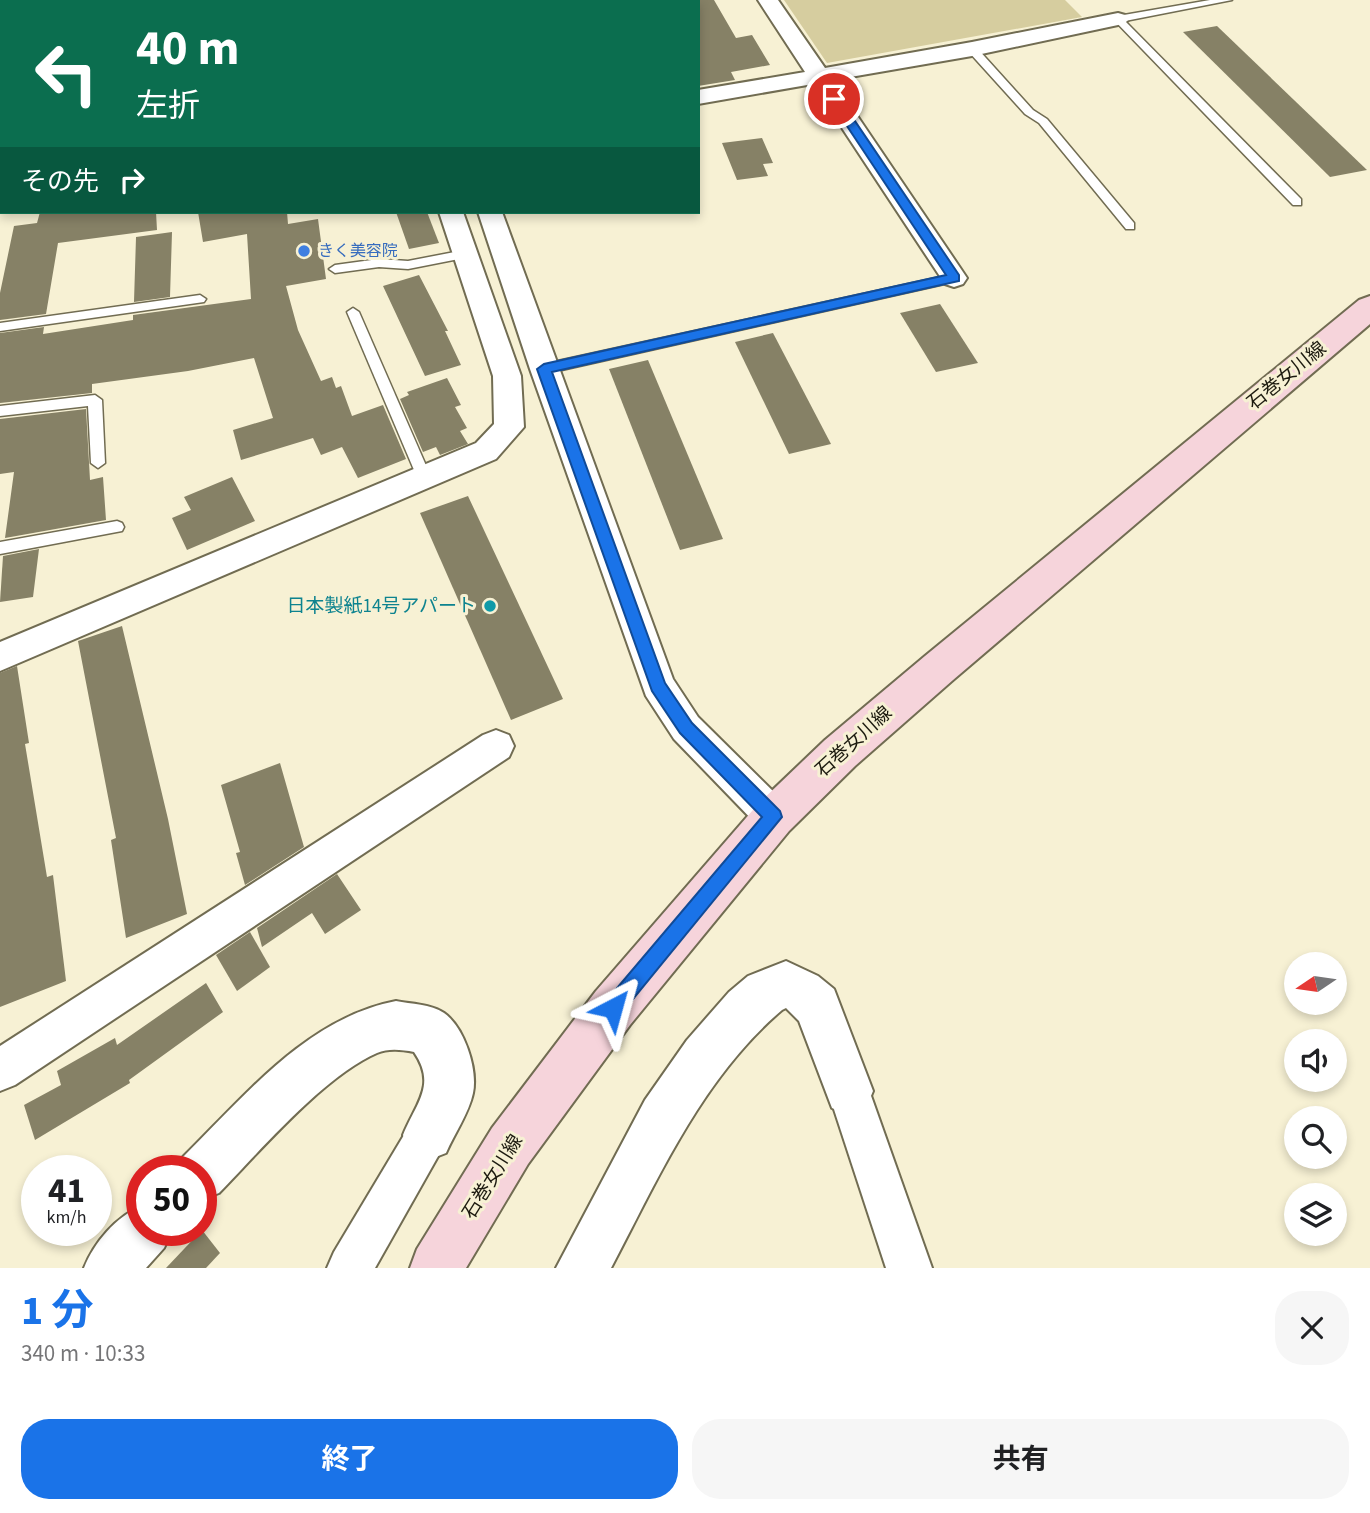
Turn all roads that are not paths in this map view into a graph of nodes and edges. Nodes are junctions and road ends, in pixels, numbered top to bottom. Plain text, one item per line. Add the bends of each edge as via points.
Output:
1 (768, 0) edge
2 (1100, 0) edge
3 (1227, 0) edge
4 (1118, 19) junction
5 (972, 49) junction
6 (819, 76) junction
7 (700, 97) edge
8 (1297, 202) dead end
9 (452, 214) edge
10 (491, 214) edge
11 (1130, 226) dead end
12 (465, 254) junction
13 (335, 269) dead end
14 (954, 278) joint
15 (200, 299) dead end
16 (1370, 307) edge
17 (353, 312) dead end
18 (0, 327) edge
19 (544, 369) junction
20 (507, 376) junction
21 (0, 411) edge
22 (98, 463) dead end
23 (424, 477) junction
24 (117, 527) dead end
25 (0, 548) edge
26 (0, 657) edge
27 (496, 746) dead end
28 (774, 817) junction
29 (0, 1070) edge
30 (849, 1091) joint
31 (428, 1135) joint
32 (217, 1159) edge
33 (131, 1246) edge
34 (110, 1268) edge
35 (350, 1268) edge
36 (436, 1268) edge
37 (582, 1268) edge
38 (909, 1268) edge

1 - 6 street
2 - 4 street
3 - 4 lane
4 - 5 street
4 - 8 lane
5 - 6 street
5 - 11 lane via 1042,121
6 - 7 street
6 - 14 street
9 - 12 street
10 - 19 street
12 - 13 lane via 408,265 379,263
12 - 20 street
14 - 19 lane
15 - 18 lane
16 - 28 main road, 石巻女川線 via 939,668
17 - 23 lane
19 - 20 street
19 - 28 street via 658,686 686,728
20 - 23 street via 509,427 486,451
21 - 22 lane via 95,400
23 - 26 street
24 - 25 lane
27 - 29 street
28 - 36 main road, 石巻女川線 via 613,1008 510,1146
30 - 37 street via 817,1006 786,984 765,993 704,1057 663,1118
30 - 38 street
31 - 32 street via 449,1092 448,1059 428,1030 396,1025 360,1035 291,1084
31 - 35 street
33 - 34 street

